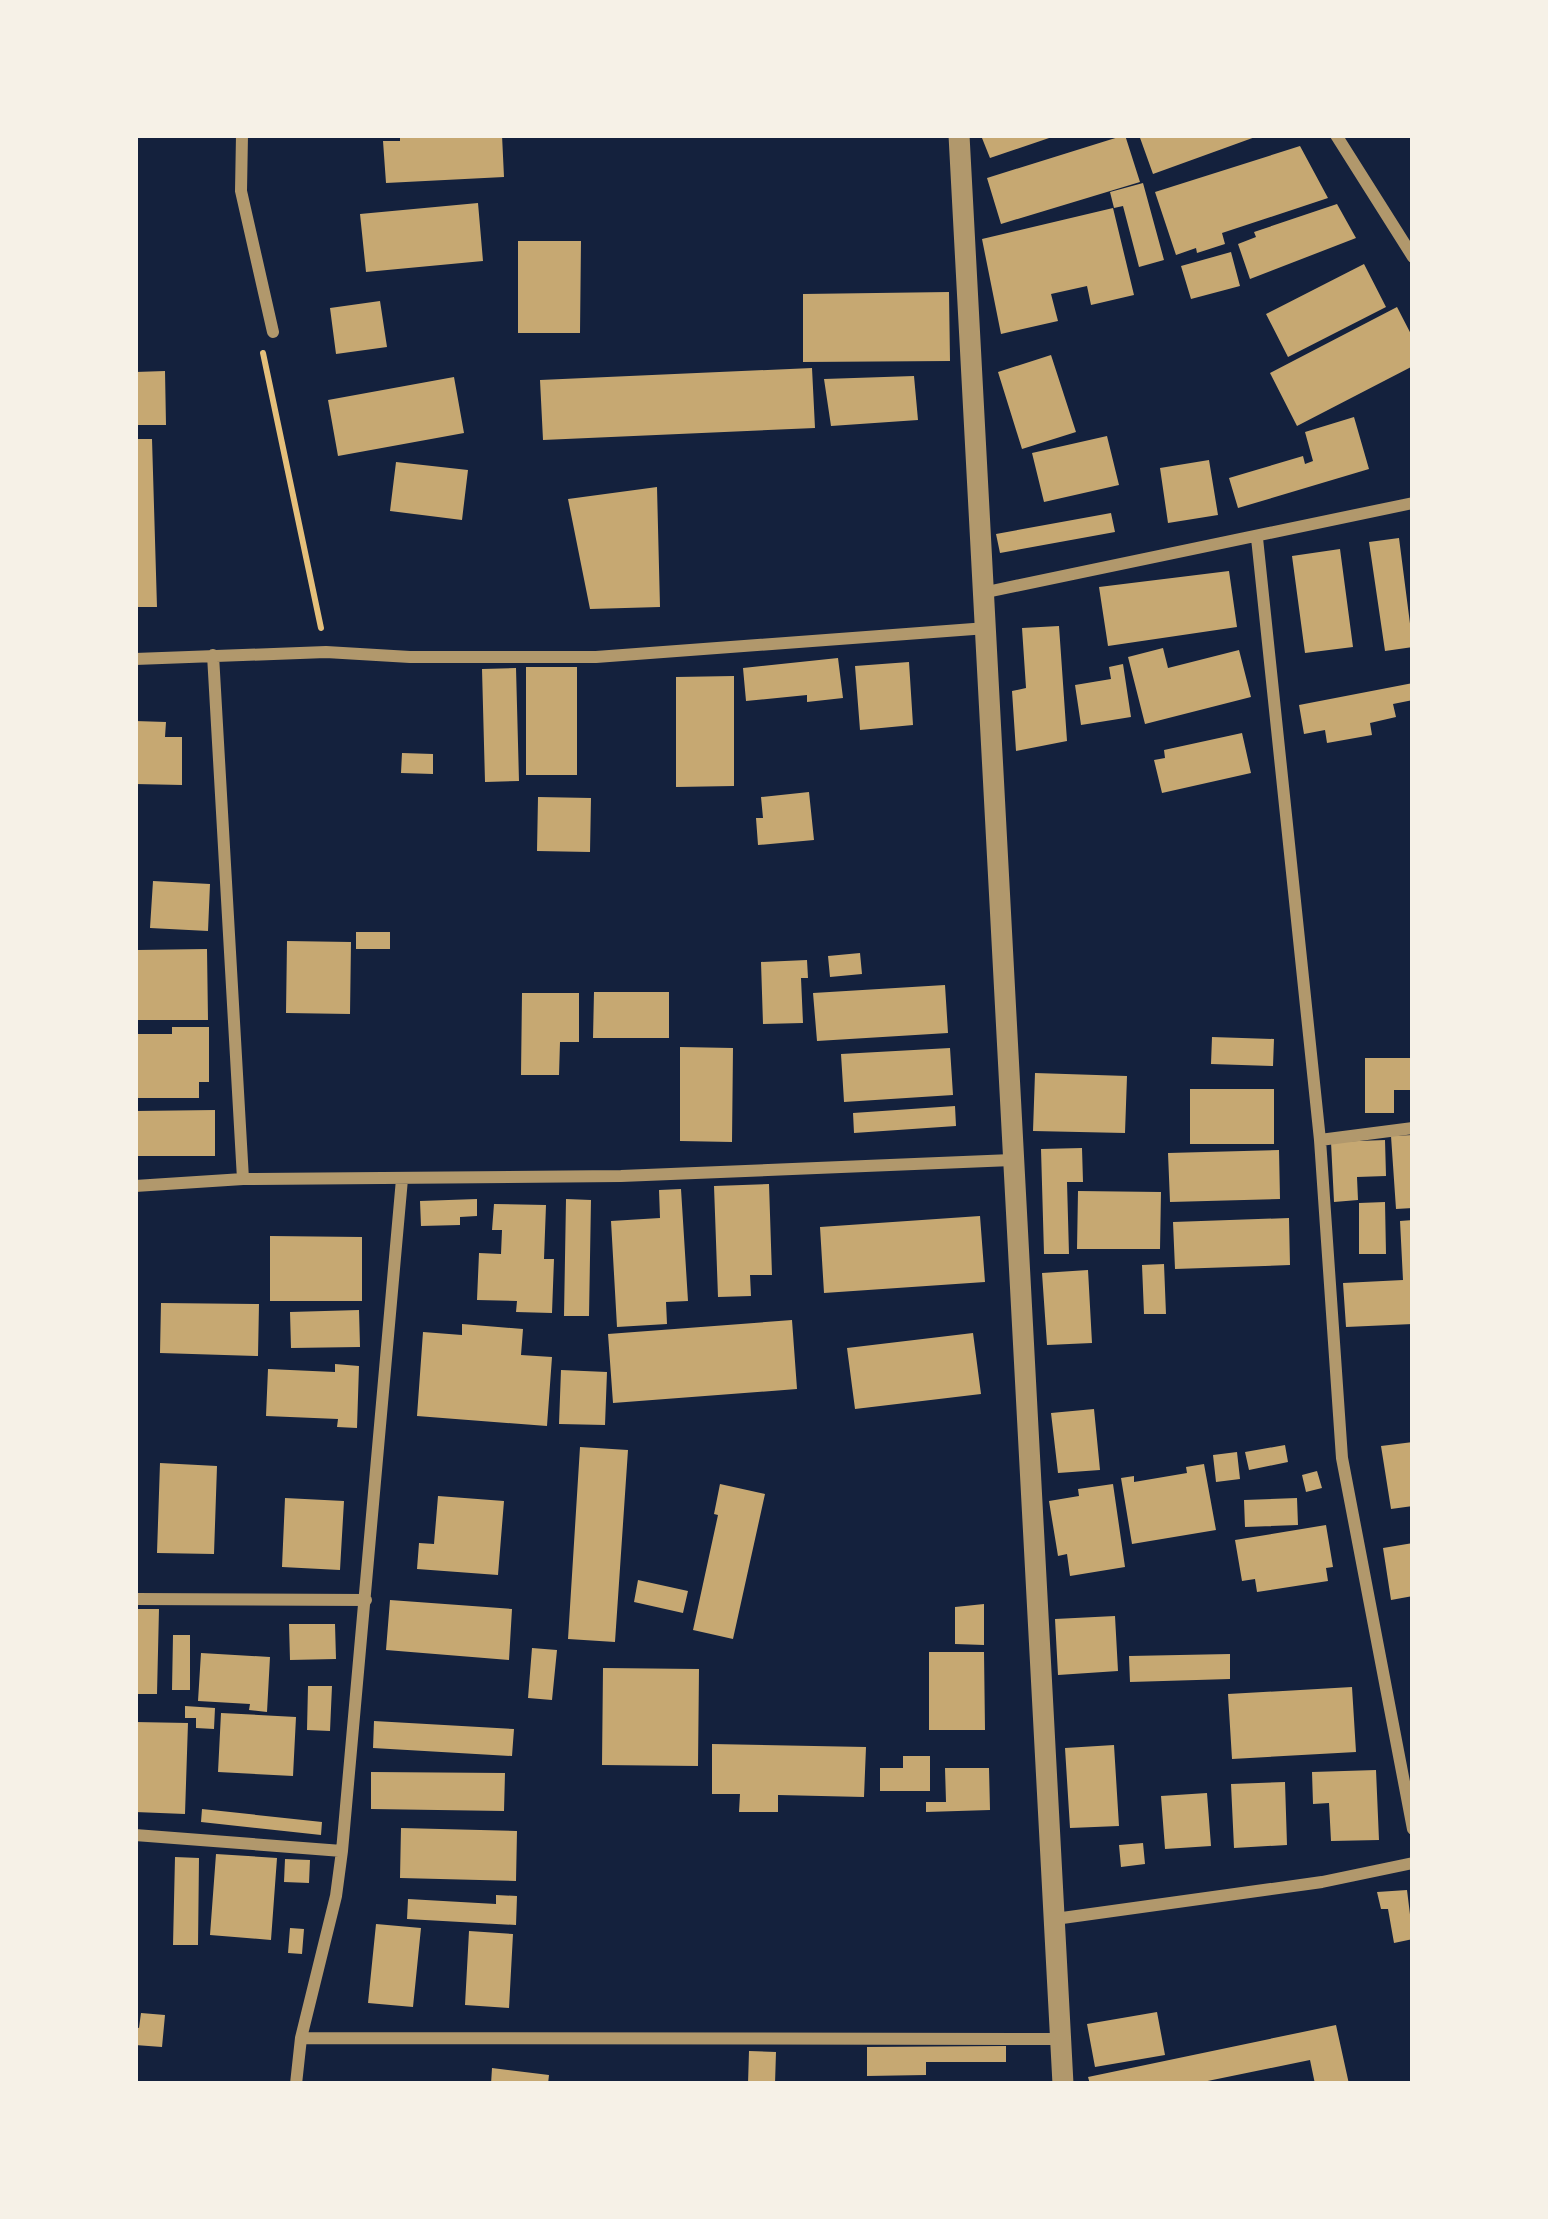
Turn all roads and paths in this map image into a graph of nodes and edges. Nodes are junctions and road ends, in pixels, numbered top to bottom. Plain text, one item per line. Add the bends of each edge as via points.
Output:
1 (242, 135) edge
2 (959, 135) edge
3 (1336, 135) edge
4 (1413, 257) edge
5 (273, 332) joint
6 (1413, 503) edge
7 (1257, 538) junction
8 (982, 593) junction
9 (987, 628) junction
10 (326, 652) junction
11 (213, 655) junction
12 (135, 659) edge
13 (1413, 1128) edge
14 (1320, 1140) junction
15 (1012, 1160) junction
16 (243, 1179) junction
17 (402, 1179) junction
18 (135, 1186) edge
19 (135, 1600) edge
20 (366, 1600) junction
21 (1413, 1829) edge
22 (135, 1835) edge
23 (342, 1851) junction
24 (1413, 1862) edge
25 (1054, 1919) junction
26 (301, 2038) junction
27 (1059, 2039) junction
28 (296, 2084) edge
29 (1063, 2084) edge

1 - 5 street via 241,191
2 - 8 street
3 - 4 street
5 - 10 path via 260,342
6 - 7 street
7 - 8 street
7 - 14 street
8 - 9 street
9 - 10 street via 596,657
9 - 15 street
10 - 11 street
11 - 12 street
11 - 16 street
13 - 14 street
14 - 21 street via 1342,1459
15 - 17 street
15 - 25 street
16 - 17 street
16 - 18 street
17 - 20 street
19 - 20 street
20 - 23 street
22 - 23 street
23 - 26 street
24 - 25 street
25 - 27 street
26 - 27 street
26 - 28 street
27 - 29 street

